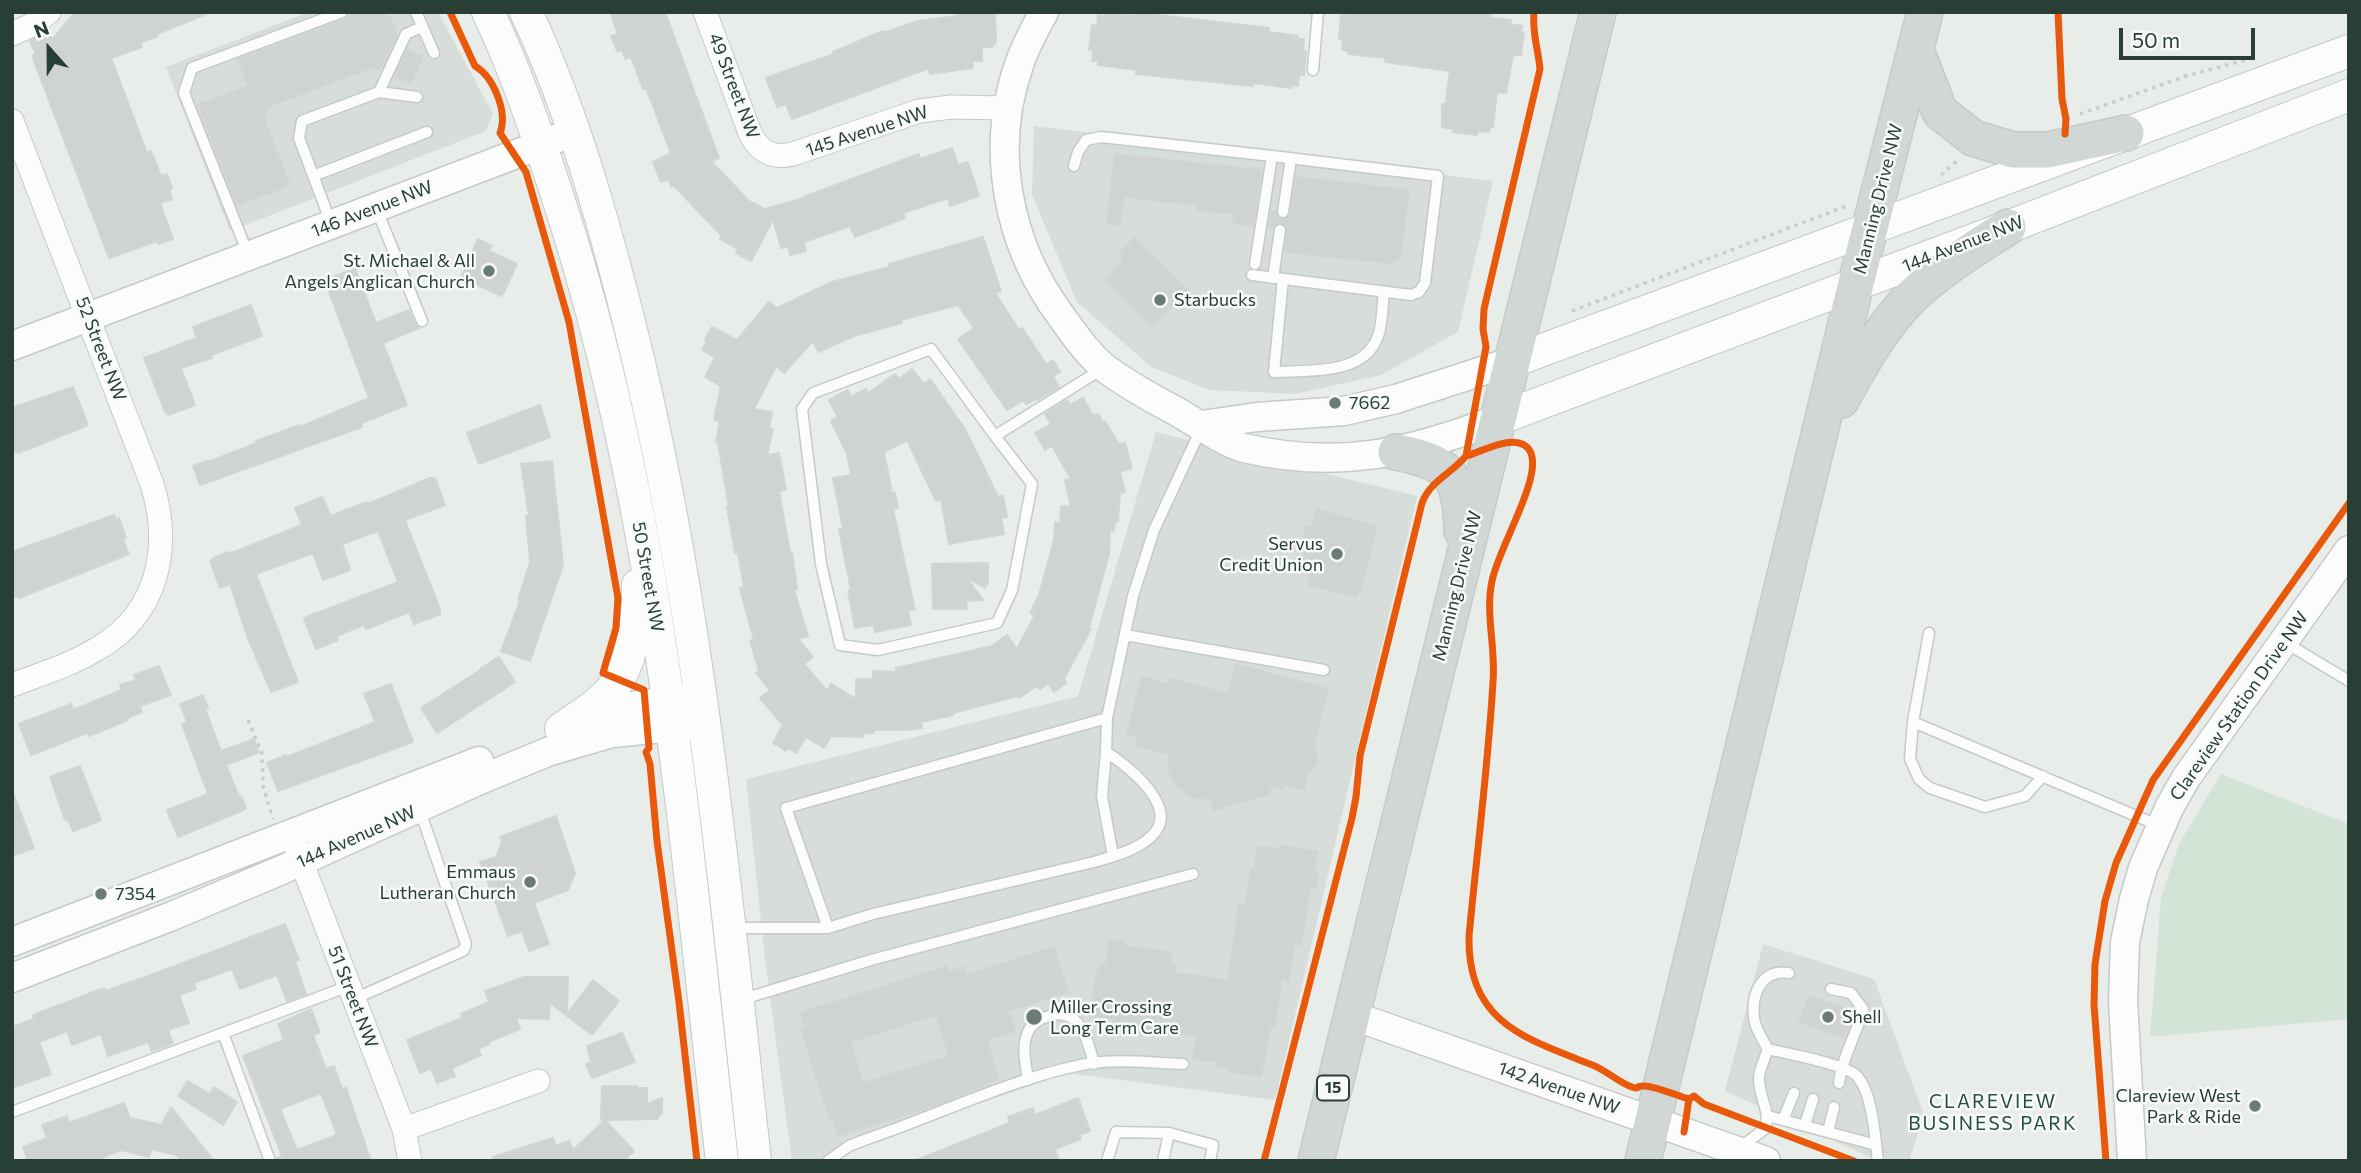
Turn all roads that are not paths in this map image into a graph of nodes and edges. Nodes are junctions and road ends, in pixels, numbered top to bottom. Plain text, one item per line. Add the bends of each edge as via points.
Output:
1 (49, 12) edge
2 (342, 12) edge
3 (416, 12) edge
4 (488, 12) edge
5 (526, 12) edge
6 (705, 12) edge
7 (1044, 12) edge
8 (1318, 12) edge
9 (1598, 12) edge
10 (1925, 12) edge
11 (422, 27) junction
12 (12, 34) edge
13 (1916, 50) junction
14 (2349, 51) edge
15 (434, 53) dead end
16 (1313, 70) dead end
17 (379, 92) junction
18 (2349, 95) edge
19 (417, 97) dead end
20 (1007, 108) junction
21 (12, 121) edge
22 (427, 132) dead end
23 (574, 132) junction
24 (2126, 133) junction
25 (541, 145) junction
26 (769, 154) joint
27 (1272, 156) junction
28 (1291, 158) junction
29 (1074, 166) dead end
30 (313, 176) junction
31 (376, 208) junction
32 (1283, 212) dead end
33 (1874, 218) junction
34 (332, 225) junction
35 (2008, 227) junction
36 (1280, 230) dead end
37 (249, 257) junction
38 (1278, 278) junction
39 (1856, 284) junction
40 (1384, 292) junction
41 (89, 316) junction
42 (422, 321) dead end
43 (12, 346) edge
44 (1513, 361) junction
45 (1105, 368) junction
46 (1498, 419) junction
47 (1202, 425) junction
48 (995, 436) junction
49 (1820, 436) junction
50 (1396, 452) junction
51 (636, 510) junction
52 (2349, 550) edge
53 (1462, 564) junction
54 (1929, 633) dead end
55 (1125, 635) junction
56 (2283, 642) junction
57 (1324, 670) dead end
58 (2349, 681) edge
59 (12, 684) edge
60 (704, 710) junction
61 (671, 713) junction
62 (1107, 718) junction
63 (1913, 722) junction
64 (561, 729) junction
65 (1105, 752) junction
66 (2043, 776) junction
67 (419, 808) junction
68 (2160, 826) junction
69 (283, 828) junction
70 (1113, 856) junction
71 (301, 861) junction
72 (1193, 874) dead end
73 (729, 928) junction
74 (828, 928) junction
75 (12, 942) edge
76 (1790, 973) dead end
77 (12, 978) edge
78 (1831, 989) dead end
79 (352, 993) junction
80 (737, 1001) junction
81 (1351, 1015) junction
82 (223, 1033) junction
83 (1768, 1049) junction
84 (1805, 1058) junction
85 (1824, 1063) junction
86 (1094, 1064) junction
87 (1183, 1064) dead end
88 (1841, 1068) junction
89 (1802, 1070) dead end
90 (1821, 1076) dead end
91 (1028, 1080) junction
92 (538, 1081) dead end
93 (1839, 1083) dead end
94 (1794, 1093) dead end
95 (1813, 1099) dead end
96 (1834, 1107) dead end
97 (12, 1112) edge
98 (1768, 1116) junction
99 (1783, 1119) junction
100 (1653, 1121) junction
101 (1805, 1125) junction
102 (404, 1129) junction
103 (1828, 1132) junction
104 (1169, 1133) junction
105 (1876, 1144) junction
106 (1737, 1150) junction
107 (270, 1161) edge
108 (410, 1161) edge
109 (722, 1161) edge
110 (755, 1161) edge
111 (828, 1161) edge
112 (1107, 1161) edge
113 (1163, 1161) edge
114 (1210, 1161) edge
115 (1316, 1161) edge
116 (1643, 1161) edge
117 (1766, 1161) edge
118 (1878, 1161) edge
119 (2132, 1161) edge

1 - 12 street
2 - 37 lane via 192,68 184,93
3 - 11 lane
4 - 25 main road, 50 Street NW
5 - 23 main road, 50 Street NW
6 - 26 street, 49 Street NW via 750,133 756,145
7 - 20 street via 1019,64
8 - 16 lane
9 - 44 main road, Manning Drive NW
10 - 13 main road, Manning Drive NW
11 - 15 lane
11 - 17 lane via 406,34
13 - 24 main road via 1940,111 1970,136 2013,150 2048,150
13 - 33 main road, Manning Drive NW
14 - 24 main road
17 - 19 lane
17 - 30 lane via 302,121 299,138
18 - 35 main road, 144 Avenue NW
20 - 26 street, 145 Avenue NW via 919,111 793,155
20 - 45 street via 1006,180 1028,262 1054,306
21 - 41 street, 52 Street NW
22 - 30 lane
23 - 25 street, 146 Avenue NW
23 - 60 main road, 50 Street NW via 653,415
24 - 33 main road
25 - 31 street, 146 Avenue NW
25 - 51 main road, 50 Street NW via 577,255
27 - 28 lane
27 - 29 lane via 1101,137 1086,140
27 - 38 lane via 1254,270
28 - 32 lane
28 - 40 lane via 1438,176 1425,283 1411,295
30 - 34 lane
31 - 34 street, 146 Avenue NW
31 - 42 lane
33 - 39 main road, Manning Drive NW
33 - 44 main road
34 - 37 street, 146 Avenue NW
35 - 39 main road, 144 Avenue NW
35 - 49 main road via 1965,254 1911,298 1867,354
36 - 38 lane
37 - 41 street, 146 Avenue NW
38 - 40 lane
38 - 40 lane via 1274,372 1350,364 1369,352 1379,335
39 - 46 main road, 144 Avenue NW
39 - 49 main road, Manning Drive NW
41 - 43 street, 146 Avenue NW
41 - 59 street, 52 Street NW via 157,500 161,550 154,582 126,628 86,655
44 - 46 main road, Manning Drive NW
44 - 47 street via 1345,411
45 - 47 street
45 - 48 lane
46 - 50 street
46 - 53 main road, Manning Drive NW
47 - 50 street via 1241,447 1291,456 1352,458
47 - 55 lane via 1154,530
48 - 48 lane via 931,349 813,393 802,409 821,564 840,645 878,650 997,623 1012,590 1032,484
49 - 100 main road, Manning Drive NW
50 - 53 main road via 1424,457 1449,473 1462,504
51 - 61 main road, 50 Street NW
51 - 64 main road via 637,610 625,666 602,699
52 - 56 street, Clareview Station Drive NW
53 - 81 main road, Manning Drive NW
54 - 63 lane
55 - 57 lane
55 - 62 lane
56 - 58 lane
56 - 68 street, Clareview Station Drive NW via 2186,778
60 - 61 street, 144 Avenue NW
60 - 73 main road, 50 Street NW
61 - 64 street, 144 Avenue NW via 623,707
61 - 67 street, 144 Avenue NW via 576,742
61 - 109 main road, 50 Street NW
62 - 65 lane
62 - 74 lane via 786,808
63 - 66 lane
63 - 66 lane via 1910,759 1919,779 1930,788 1985,807 2025,796
64 - 69 street, 144 Avenue NW
65 - 70 lane via 1102,796
65 - 70 lane via 1142,782 1156,799 1160,817 1158,829 1147,840
66 - 68 lane
67 - 71 street, 144 Avenue NW
67 - 79 lane via 466,944 464,950
68 - 119 street, Clareview Station Drive NW via 2134,898 2125,942 2123,1001
69 - 71 street, 51 Street NW
69 - 75 street, 144 Avenue NW
70 - 74 lane
71 - 77 street, 144 Avenue NW
71 - 79 street, 51 Street NW
72 - 80 lane via 871,960
73 - 74 lane
73 - 80 main road, 50 Street NW
76 - 83 lane via 1773,973 1757,989 1754,1018
78 - 88 lane via 1851,993 1863,1009
79 - 82 lane
79 - 102 street, 51 Street NW
80 - 110 main road, 50 Street NW
81 - 100 street, 142 Avenue NW
81 - 115 main road, Manning Drive NW / 15
82 - 97 lane
82 - 107 lane
83 - 84 lane
83 - 98 lane via 1759,1074
84 - 85 lane
84 - 89 lane
85 - 88 lane
85 - 90 lane
86 - 87 lane
86 - 91 lane
86 - 91 lane via 1079,1024 1070,1016 1047,1016 1028,1030 1024,1044
88 - 93 lane
88 - 105 lane via 1855,1073 1864,1085
91 - 111 lane via 849,1146
92 - 102 street
94 - 99 lane
95 - 101 lane
96 - 103 lane
98 - 99 lane
98 - 106 lane via 1766,1128
99 - 101 lane
100 - 106 street, 142 Avenue NW
100 - 116 main road, Manning Drive NW
101 - 103 lane
102 - 108 street, 51 Street NW
103 - 105 lane
104 - 112 lane via 1115,1132
104 - 113 lane
104 - 114 lane via 1213,1145
105 - 118 lane
106 - 117 street, 142 Avenue NW

